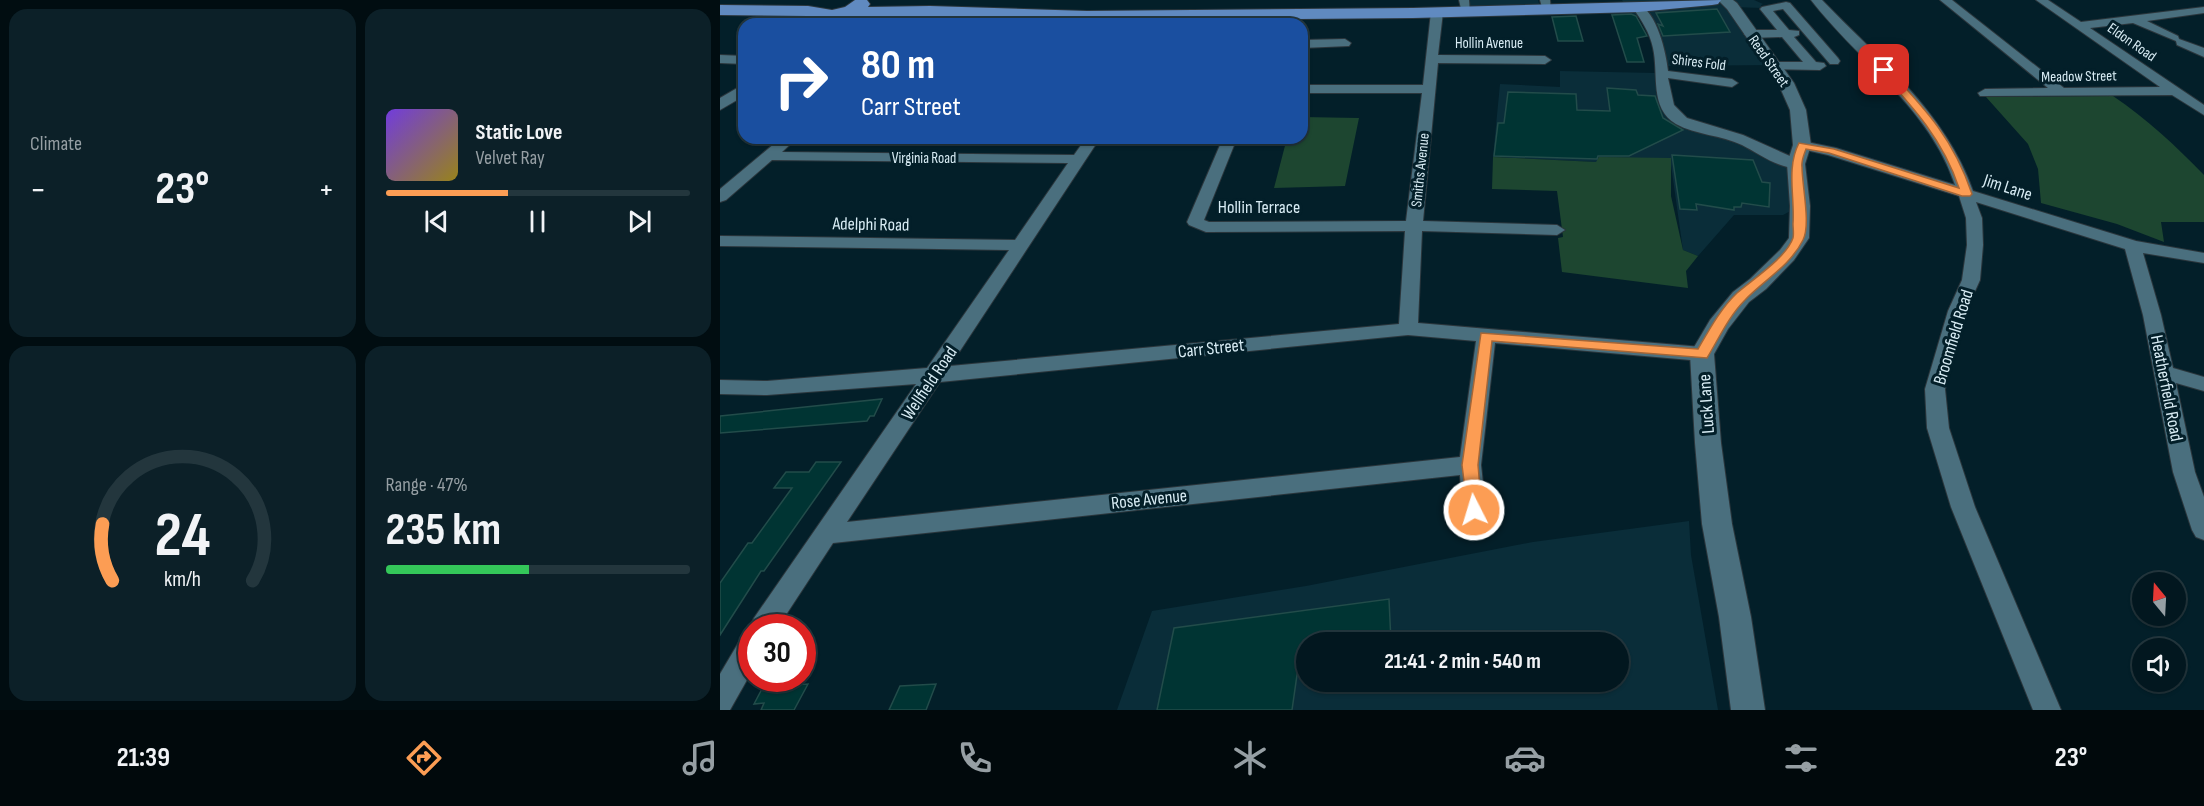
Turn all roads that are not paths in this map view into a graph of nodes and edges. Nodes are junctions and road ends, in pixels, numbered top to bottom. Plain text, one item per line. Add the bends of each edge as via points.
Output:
1 (1712, 0) edge
2 (1725, 0) edge
3 (1816, 0) edge
4 (1945, 0) edge
5 (2042, 0) edge
6 (1546, 4) edge
7 (2174, 4) dead end
8 (1465, 5) edge
9 (1638, 7) junction
10 (720, 8) edge
11 (837, 8) edge
12 (2204, 10) edge
13 (1437, 12) junction
14 (2191, 12) junction
15 (1117, 18) edge
16 (1296, 18) edge
17 (2204, 18) edge
18 (2134, 19) junction
19 (2080, 26) junction
20 (1846, 31) junction
21 (1809, 32) junction
22 (1786, 33) junction
23 (1750, 34) junction
24 (1345, 43) dead end
25 (1308, 44) edge
26 (2204, 53) edge
27 (720, 59) edge
28 (1432, 59) junction
29 (738, 60) edge
30 (1545, 60) dead end
31 (1823, 64) junction
32 (1774, 66) junction
33 (1662, 74) junction
34 (1732, 83) dead end
35 (1308, 89) edge
36 (1430, 89) junction
37 (2174, 91) junction
38 (2061, 92) junction
39 (738, 93) edge
40 (1985, 93) dead end
41 (720, 105) edge
42 (2204, 111) edge
43 (783, 144) edge
44 (1089, 144) edge
45 (1228, 144) edge
46 (1799, 155) junction
47 (769, 156) junction
48 (1078, 159) junction
49 (1966, 194) junction
50 (720, 197) edge
51 (1414, 226) junction
52 (1557, 230) dead end
53 (720, 241) edge
54 (1022, 245) junction
55 (2133, 246) junction
56 (2204, 258) edge
57 (1408, 328) junction
58 (1486, 336) junction
59 (1702, 354) junction
60 (2164, 374) junction
61 (934, 375) junction
62 (2204, 384) edge
63 (720, 387) edge
64 (1470, 465) junction
65 (1474, 510) dead end
66 (2204, 530) edge
67 (827, 534) junction
68 (772, 614) edge
69 (738, 669) edge
70 (720, 701) edge
71 (1748, 710) edge
72 (2047, 710) edge

1 - 9 highway
2 - 23 street, Reed Street
3 - 20 street, Broomfield Road
4 - 38 street
5 - 19 street, Eldon Road
6 - 8 highway
6 - 9 highway
7 - 14 street
8 - 13 highway
9 - 33 street via 1656,39
10 - 11 highway
11 - 15 highway
12 - 14 street
13 - 16 highway
13 - 28 street, Smiths Avenue
14 - 17 street
14 - 18 street
18 - 19 street
18 - 26 street
19 - 37 street, Eldon Road
20 - 21 street
20 - 49 street, Broomfield Road via 1927,117 1956,164
21 - 22 street
21 - 22 street via 1786,5 1766,9
21 - 31 street
22 - 23 street
22 - 31 street
23 - 32 street, Reed Street
24 - 25 street
27 - 29 street
28 - 30 street, Hollin Avenue
28 - 36 street, Smiths Avenue
31 - 32 street
32 - 46 street, Reed Street via 1798,110
33 - 34 street, Shires Fold
33 - 46 street via 1669,111 1679,118 1730,135 1778,160
35 - 36 street
36 - 51 street, Smiths Avenue
37 - 38 street, Meadow Street
37 - 42 street, Eldon Road
38 - 40 street, Meadow Street
39 - 41 street
43 - 47 street
44 - 48 street, Wellfield Road
45 - 51 street, Hollin Terrace via 1196,222 1206,227
46 - 49 street, Jim Lane via 1831,151
46 - 59 street, Luck Lane via 1798,238 1787,255 1741,297 1718,325
47 - 48 street, Virginia Road
47 - 50 street
48 - 54 street, Wellfield Road
49 - 55 street, Jim Lane
49 - 72 street, Broomfield Road via 1974,218 1971,280 1957,311 1935,389 1938,428 1963,507
51 - 52 street
51 - 57 street, Smiths Avenue
53 - 54 street, Adelphi Road
54 - 61 street, Wellfield Road
55 - 56 street, Jim Lane
55 - 60 street, Heatherfield Road
57 - 58 street, Carr Street
57 - 61 street, Carr Street
58 - 59 street, Carr Street
58 - 64 street
59 - 71 street, Luck Lane via 1718,524
60 - 62 street
60 - 66 street, Heatherfield Road via 2184,472
61 - 63 street, Carr Street via 767,388
61 - 67 street, Wellfield Road
64 - 65 street
64 - 67 street, Rose Avenue
67 - 68 street, Wellfield Road
69 - 70 street

